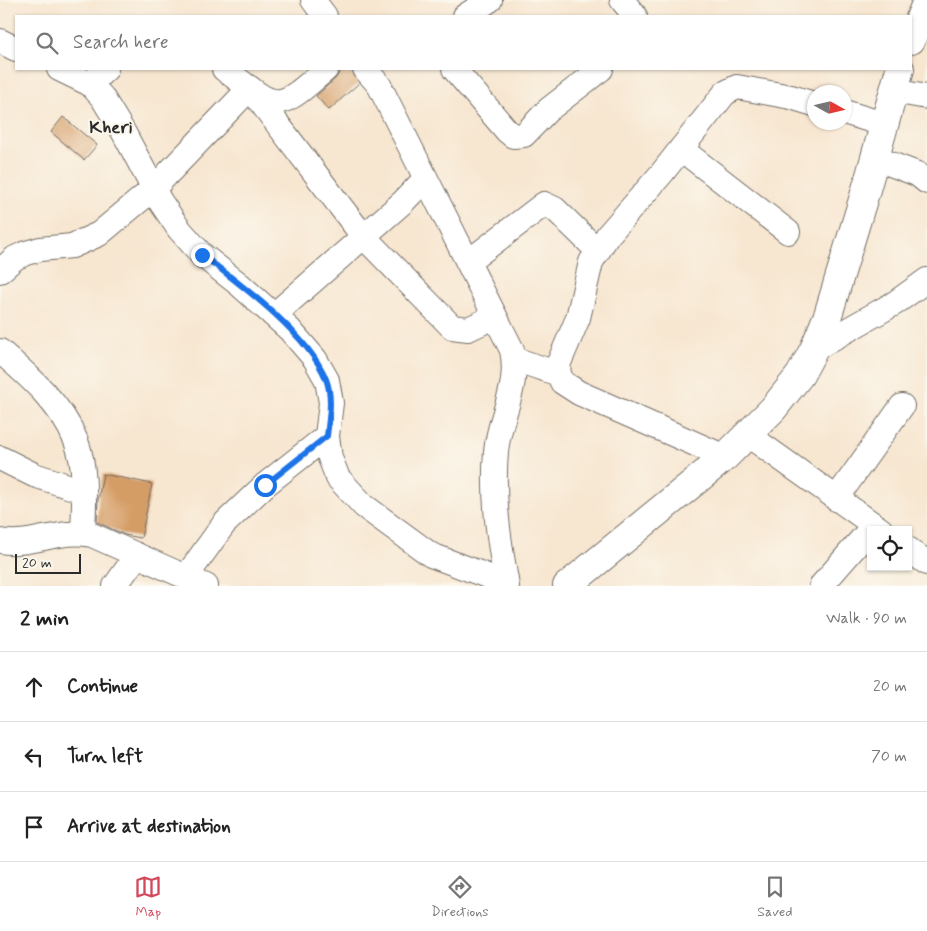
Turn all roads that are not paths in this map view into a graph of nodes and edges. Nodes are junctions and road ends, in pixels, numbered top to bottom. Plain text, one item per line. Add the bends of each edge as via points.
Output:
1 (314, 0) edge
2 (490, 0) edge
3 (622, 0) edge
4 (927, 1) edge
5 (324, 15) edge
6 (468, 15) edge
7 (634, 15) edge
8 (912, 38) edge
9 (65, 70) edge
10 (225, 70) edge
11 (325, 70) edge
12 (455, 70) edge
13 (600, 70) edge
14 (374, 71) edge
15 (98, 76) edge
16 (896, 80) edge
17 (250, 88) junction
18 (927, 97) edge
19 (807, 102) edge
20 (852, 114) edge
21 (883, 124) junction
22 (682, 149) junction
23 (875, 158) junction
24 (425, 178) junction
25 (927, 182) edge
26 (153, 189) junction
27 (788, 232) dead end
28 (363, 236) junction
29 (598, 251) junction
30 (468, 262) junction
31 (0, 271) edge
32 (927, 280) edge
33 (494, 314) junction
34 (274, 315) junction
35 (814, 349) junction
36 (0, 351) edge
37 (514, 359) junction
38 (559, 374) junction
39 (902, 406) dead end
40 (748, 435) junction
41 (327, 436) junction
42 (724, 457) junction
43 (0, 458) edge
44 (83, 491) junction
45 (836, 498) junction
46 (876, 526) edge
47 (83, 533) junction
48 (867, 538) edge
49 (4, 549) edge
50 (912, 553) edge
51 (137, 555) junction
52 (927, 563) edge
53 (196, 581) edge
54 (507, 583) edge
55 (115, 586) edge
56 (567, 586) edge
57 (821, 586) edge

1 - 5 street
2 - 6 street
3 - 7 street
4 - 8 highway
9 - 15 street
10 - 17 street
11 - 17 street via 285,102 274,102
12 - 13 street via 507,131 518,136
14 - 24 street
15 - 26 street via 102,97
16 - 18 street
16 - 21 highway
17 - 26 street
17 - 28 street
19 - 22 street via 737,87 730,90
20 - 21 street
21 - 23 highway
22 - 27 street
22 - 29 street
23 - 25 street via 916,174
23 - 35 highway via 828,315
24 - 28 street
24 - 30 street
26 - 31 street via 99,234 72,246 26,253
26 - 34 street via 179,229 202,255
28 - 33 street via 452,326 468,329
28 - 34 street
29 - 30 street via 555,209 544,204
29 - 38 street via 591,262 578,318 558,365
30 - 33 street
32 - 35 street via 895,304
33 - 37 street
34 - 41 street via 315,359 327,380 331,403
35 - 40 highway via 800,375
36 - 44 street via 42,390 63,417 82,463
37 - 38 street
37 - 54 street via 513,385 496,451 494,503
38 - 42 street via 562,382 579,393
39 - 45 street
40 - 42 highway
40 - 45 street
41 - 53 street via 265,485 224,524
41 - 54 street via 330,458 338,478 364,506 431,555
42 - 56 highway
43 - 44 street via 34,476
44 - 47 street
45 - 46 street
47 - 49 street via 73,532
47 - 51 street
48 - 57 street
50 - 52 street
51 - 53 street
51 - 55 street

